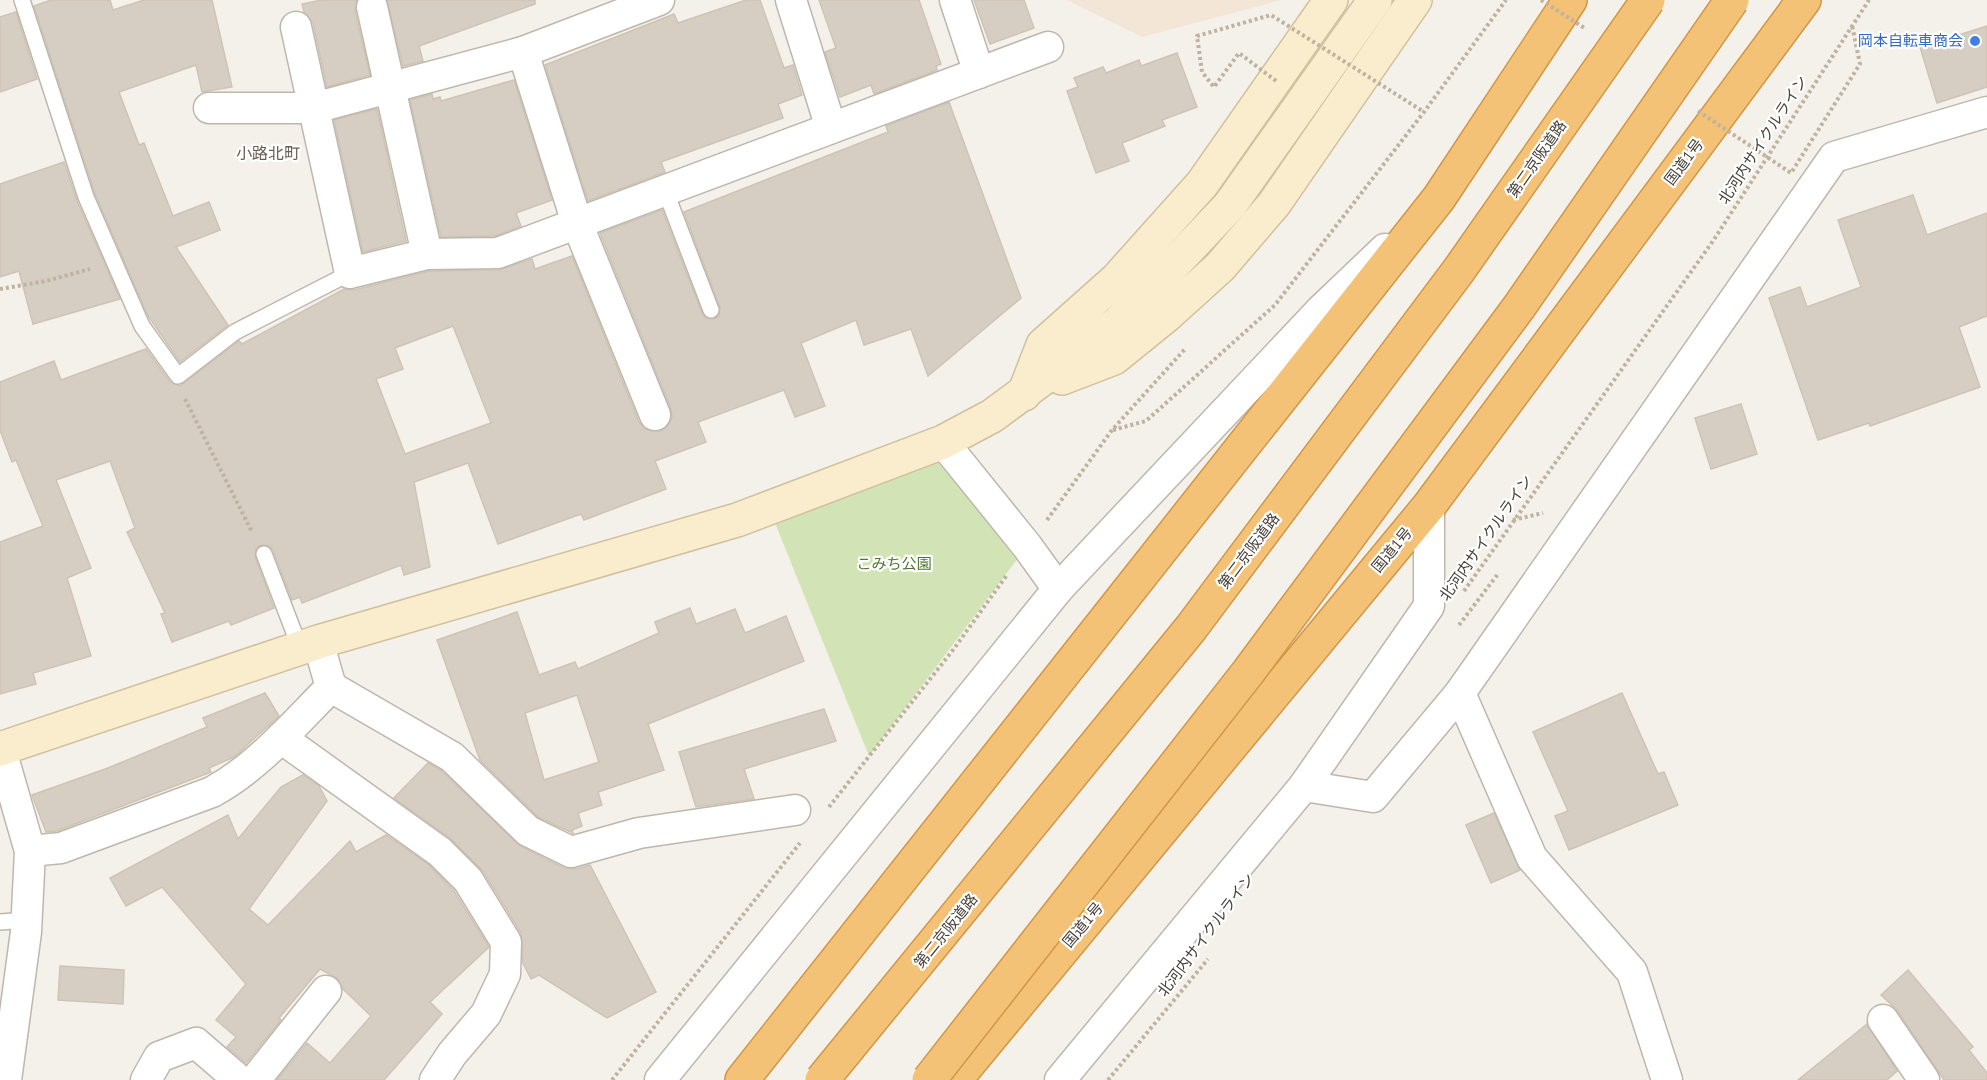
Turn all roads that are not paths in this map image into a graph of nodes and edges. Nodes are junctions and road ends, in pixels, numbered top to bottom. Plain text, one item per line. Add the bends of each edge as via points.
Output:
1 (22, 0) edge
2 (659, 0) edge
3 (791, 0) edge
4 (955, 0) edge
5 (1331, 0) edge
6 (1375, 0) edge
7 (1415, 0) edge
8 (1570, 0) edge
9 (1648, 0) edge
10 (1732, 0) edge
11 (1804, 0) edge
12 (372, 7) dead end
13 (296, 27) dead end
14 (1048, 47) dead end
15 (523, 52) junction
16 (979, 73) junction
17 (391, 88) junction
18 (209, 108) dead end
19 (314, 108) junction
20 (1987, 112) edge
21 (831, 128) junction
22 (665, 190) junction
23 (1439, 198) junction
24 (577, 223) junction
25 (428, 254) junction
26 (350, 273) junction
27 (711, 310) dead end
28 (1024, 394) junction
29 (655, 415) dead end
30 (943, 442) junction
31 (1429, 506) junction
32 (264, 554) road end
33 (1058, 589) junction
34 (309, 645) junction
35 (331, 687) junction
36 (1460, 693) junction
37 (281, 738) junction
38 (0, 748) edge
39 (1304, 786) junction
40 (795, 810) dead end
41 (30, 851) junction
42 (14, 921) edge
43 (326, 991) dead end
44 (1883, 1020) dead end
45 (6, 1080) edge
46 (146, 1080) edge
47 (239, 1080) edge
48 (255, 1080) edge
49 (435, 1080) edge
50 (660, 1080) edge
51 (742, 1080) edge
52 (822, 1080) edge
53 (929, 1080) edge
54 (955, 1080) edge
55 (1060, 1080) edge
56 (1667, 1080) edge
57 (1924, 1080) edge

1 - 26 lane via 86,197 142,326 178,376 235,332
2 - 15 street
3 - 21 street
4 - 16 street
5 - 28 street via 1202,184 1117,279 1043,345
6 - 28 street via 1230,205 1118,323
7 - 28 street via 1274,204 1220,267 1114,358
8 - 23 highway
9 - 52 highway, 第二京阪道路, bridge via 1459,270 1191,628
10 - 53 highway, bridge via 1519,307 1249,671
11 - 31 highway, 国道1号
12 - 17 street
13 - 19 street
14 - 16 street
15 - 17 street
15 - 24 street
16 - 21 street
17 - 19 street
17 - 25 street
18 - 19 street
19 - 26 street
20 - 36 street via 1834,157
21 - 22 street
22 - 24 street
22 - 27 lane
23 - 33 street via 1321,310
23 - 51 highway
24 - 25 street via 498,253
24 - 29 street
25 - 26 street
28 - 30 street
30 - 33 street
30 - 34 street via 737,520
31 - 39 street via 1429,606
31 - 54 highway, 国道1号
32 - 34 lane
33 - 50 street
34 - 35 street
34 - 38 street
35 - 37 street
35 - 40 street via 452,757 528,831 571,852 639,833
36 - 39 street via 1373,797
36 - 56 street via 1532,858 1632,972
37 - 41 street via 232,781 212,792 61,848
37 - 49 street via 440,852 468,880 506,942 505,974 486,1014
38 - 41 street
39 - 55 street
41 - 42 street
42 - 45 street
43 - 48 street
44 - 57 street
46 - 47 street via 159,1057 195,1042

